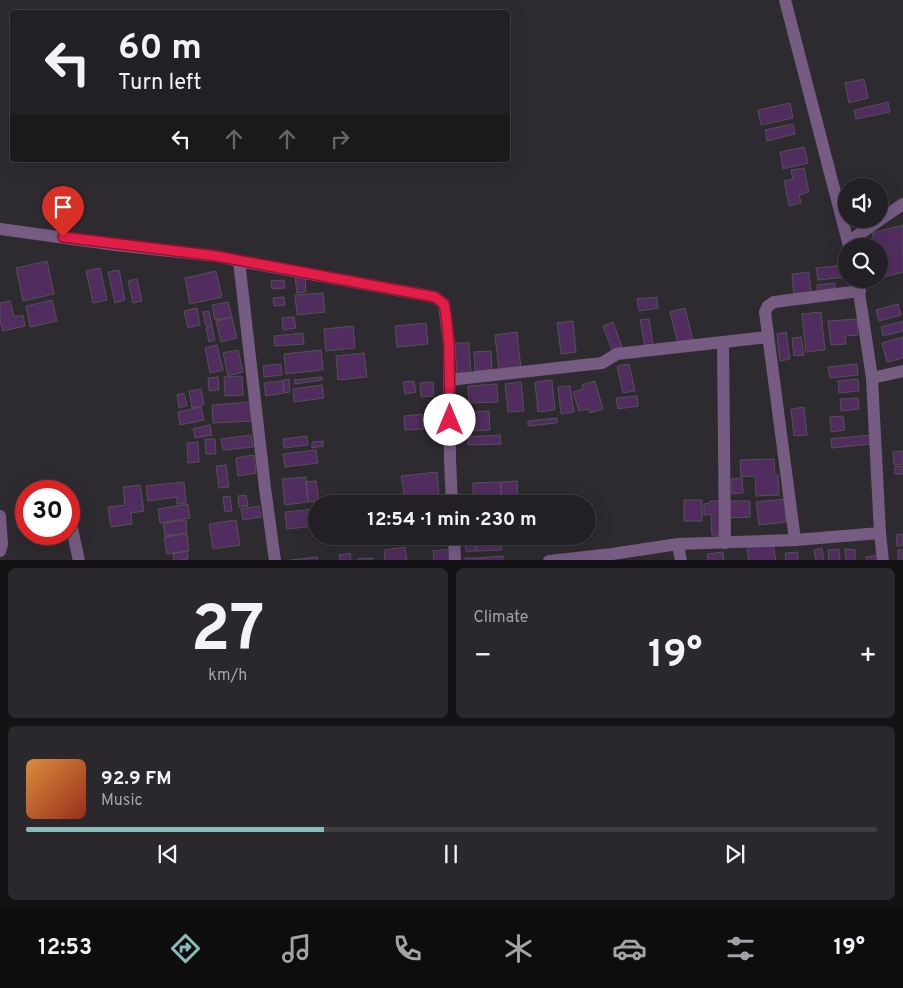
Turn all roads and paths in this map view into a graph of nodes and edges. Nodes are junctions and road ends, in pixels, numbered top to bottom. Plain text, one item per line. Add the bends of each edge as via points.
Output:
1 (785, 0) edge
2 (903, 204) edge
3 (0, 229) edge
4 (846, 238) edge
5 (856, 238) edge
6 (239, 261) junction
7 (843, 288) edge
8 (858, 288) edge
9 (767, 337) junction
10 (723, 342) junction
11 (903, 371) edge
12 (872, 378) junction
13 (449, 380) junction
14 (452, 495) edge
15 (0, 516) edge
16 (880, 533) junction
17 (795, 540) junction
18 (724, 543) junction
19 (678, 544) junction
20 (76, 545) edge
21 (455, 545) edge
22 (0, 551) edge
23 (79, 560) edge
24 (275, 560) edge
25 (456, 560) edge
26 (549, 560) edge
27 (680, 560) edge
28 (883, 560) edge

1 - 4 street
2 - 5 street
3 - 6 street
6 - 13 street via 435,297 444,304 446,315
6 - 24 street
7 - 9 street via 774,302 765,312
8 - 12 street
9 - 10 street
9 - 17 street
10 - 13 street via 617,354 602,363
10 - 18 street
11 - 12 street
12 - 16 street
13 - 14 street
15 - 22 street
16 - 17 street
16 - 28 street
17 - 18 street
18 - 19 street
19 - 26 street
19 - 27 street
20 - 23 street
21 - 25 street

